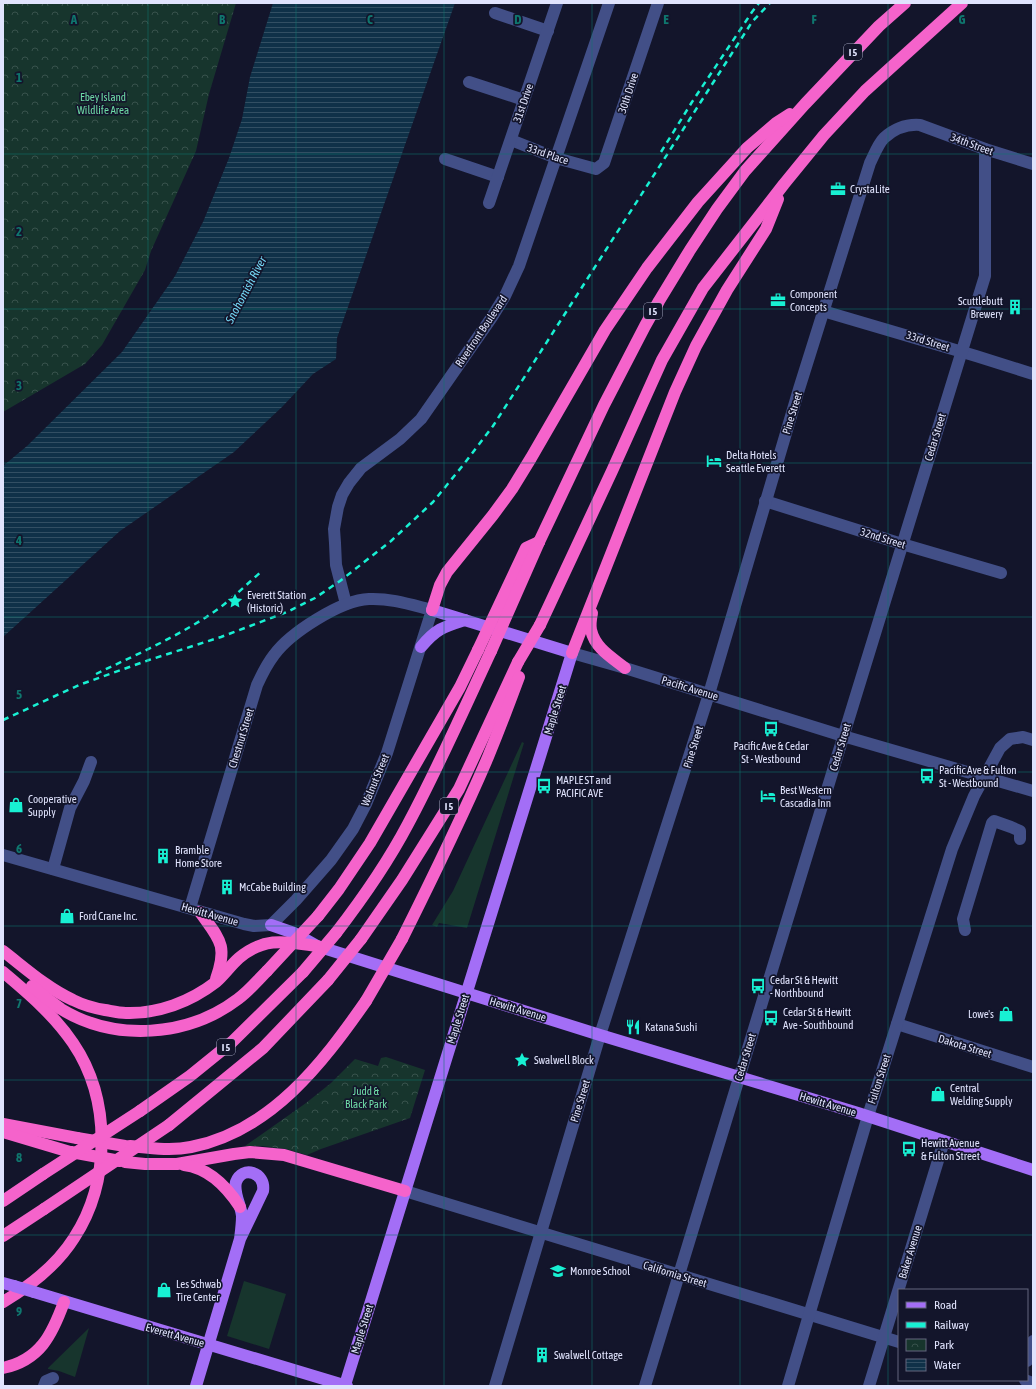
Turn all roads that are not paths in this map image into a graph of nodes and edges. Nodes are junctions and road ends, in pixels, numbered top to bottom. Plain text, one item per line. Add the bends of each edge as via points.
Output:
1 (557, 3) edge
2 (609, 3) edge
3 (658, 3) edge
4 (905, 3) edge
5 (962, 3) edge
6 (495, 13) dead end
7 (548, 31) junction
8 (469, 82) dead end
9 (524, 100) junction
10 (805, 104) junction
11 (911, 124) joint
12 (511, 140) junction
13 (985, 149) junction
14 (556, 158) junction
15 (445, 159) dead end
16 (1033, 164) edge
17 (585, 166) joint
18 (498, 177) junction
19 (784, 184) junction
20 (489, 203) dead end
21 (823, 311) junction
22 (962, 351) junction
23 (1033, 374) edge
24 (765, 501) junction
25 (539, 542) junction
26 (902, 544) junction
27 (1001, 573) dead end
28 (593, 600) junction
29 (346, 604) junction
30 (432, 610) junction
31 (465, 620) junction
32 (420, 647) junction
33 (572, 652) junction
34 (521, 663) junction
35 (625, 668) junction
36 (709, 694) junction
37 (843, 736) junction
38 (1033, 740) edge
39 (91, 762) dead end
40 (983, 777) junction
41 (1033, 791) edge
42 (1020, 839) dead end
43 (3, 855) edge
44 (53, 869) junction
45 (195, 910) junction
46 (270, 925) junction
47 (965, 930) dead end
48 (317, 946) junction
49 (3, 951) edge
50 (3, 962) edge
51 (3, 972) edge
52 (215, 982) junction
53 (466, 993) junction
54 (897, 1024) junction
55 (600, 1035) junction
56 (1033, 1067) edge
57 (740, 1076) junction
58 (868, 1116) junction
59 (3, 1124) edge
60 (3, 1132) edge
61 (944, 1141) junction
62 (177, 1164) junction
63 (1033, 1170) edge
64 (405, 1191) junction
65 (3, 1201) edge
66 (240, 1206) junction
67 (540, 1233) junction
68 (3, 1236) edge
69 (240, 1239) junction
70 (679, 1275) junction
71 (8, 1284) edge
72 (899, 1289) edge
73 (898, 1291) edge
74 (3, 1302) edge
75 (64, 1302) junction
76 (810, 1315) junction
77 (884, 1337) junction
78 (1033, 1341) edge
79 (898, 1342) edge
80 (208, 1345) junction
81 (1028, 1358) edge
82 (3, 1368) edge
83 (196, 1386) edge
84 (345, 1386) edge
85 (495, 1386) edge
86 (645, 1386) edge
87 (788, 1386) edge
88 (869, 1386) edge

1 - 7 street, 31st Drive
2 - 14 street, Riverfront Boulevard
3 - 17 street, 30th Drive via 604,163 596,169
4 - 10 highway, I 5 via 879,26
5 - 19 highway, I 5 via 865,91 824,135
6 - 7 street
7 - 9 street, 31st Drive
8 - 9 street
9 - 12 street, 31st Drive
10 - 25 highway, I 5 via 745,171 663,294 604,406
10 - 30 highway via 776,123 746,148 698,202 647,268 601,336 512,489 447,572
11 - 13 street, 34th Street
11 - 21 street, Pine Street via 884,138 870,163
12 - 14 street, 33rd Place
12 - 18 street, 31st Drive
13 - 16 street, 34th Street
13 - 22 street, Cedar Street via 985,276
14 - 17 street, 33rd Place
14 - 29 street, Riverfront Boulevard via 519,266 506,296 421,419 400,439 361,468 342,495 334,529 336,565
15 - 18 street
18 - 20 street, 31st Drive
19 - 28 highway via 766,229 727,290 696,346 675,392
19 - 34 highway, I 5, bridge via 703,288 662,360
21 - 22 street, 33rd Street
21 - 24 street, Pine Street
22 - 23 street, 33rd Street
22 - 26 street, Cedar Street
24 - 26 street, 32nd Street
24 - 36 street, Pine Street
25 - 50 highway, bridge via 526,548 460,687 344,883 318,916 239,998 195,1023 156,1031 128,1030 87,1021 61,1009
25 - 65 highway, I 5, bridge via 444,754 408,825 380,871 336,932 303,972 232,1042 190,1076
26 - 27 street, 32nd Street
26 - 37 street, Cedar Street
28 - 33 highway
28 - 35 highway via 591,628 595,640 604,652
29 - 30 street, Pacific Avenue via 367,599 386,599
29 - 45 street, Chestnut Street via 315,620 286,642 263,671
30 - 31 main road, Pacific Avenue
30 - 32 street, Walnut Street
31 - 32 main road via 442,627
31 - 33 main road, Pacific Avenue
32 - 46 street, Walnut Street via 387,753 353,829 312,884
33 - 35 street, Pacific Avenue
33 - 53 main road, Maple Street
34 - 59 highway, bridge via 486,762 402,939 366,1001 338,1041 298,1086 263,1116 237,1132 190,1147 170,1149 125,1146
34 - 68 highway, I 5, bridge via 460,789 402,880 361,939 328,980 263,1048 169,1125
35 - 36 street, Pacific Avenue
36 - 37 street, Pacific Avenue
36 - 55 street, Pine Street
37 - 40 street, Pacific Avenue
37 - 57 street, Cedar Street
38 - 40 street, Fulton Street via 1023,737 1010,739 1003,744
39 - 44 street via 70,808
40 - 41 street, Pacific Avenue
40 - 54 street, Fulton Street via 952,849
42 - 47 street via 1020,832 998,822 992,823 963,920
43 - 44 street, Hewitt Avenue
44 - 45 street, Hewitt Avenue
45 - 46 street, Hewitt Avenue via 254,926
45 - 52 highway via 218,938 221,947 221,964
46 - 48 main road, Hewitt Avenue via 294,933
48 - 52 highway via 266,943 251,949
48 - 53 main road, Hewitt Avenue
49 - 52 highway via 59,993 74,1001 90,1007 125,1013 156,1011 175,1006
51 - 74 highway via 38,1002 74,1043 93,1086 99,1111 102,1144 93,1200 74,1239 34,1282
53 - 55 main road, Hewitt Avenue
53 - 64 main road, Maple Street
54 - 56 street, Dakota Street
54 - 58 street, Fulton Street
55 - 57 main road, Hewitt Avenue
55 - 67 street, Pine Street
57 - 58 main road, Hewitt Avenue
57 - 70 street, Cedar Street
58 - 61 main road, Hewitt Avenue
58 - 76 street, Fulton Street
60 - 62 highway, bridge via 70,1152 124,1162
61 - 63 main road, Hewitt Avenue
61 - 72 street, Baker Avenue
62 - 64 highway via 250,1152 284,1155
62 - 66 highway via 198,1169 215,1178
64 - 67 street, California Street
64 - 84 main road, Maple Street
66 - 69 main road
66 - 69 main road via 236,1181 245,1173 252,1172 262,1179 263,1191
67 - 70 street, California Street
67 - 85 street, Pine Street
69 - 80 main road
70 - 76 street, California Street
70 - 86 street, Cedar Street
71 - 75 main road, Everett Avenue, bridge
73 - 77 street, Baker Avenue
75 - 80 main road, Everett Avenue
75 - 82 highway via 55,1326 39,1349 25,1361
76 - 77 street, California Street
76 - 87 street, Fulton Street
77 - 79 street, California Street
77 - 88 street, Baker Avenue
78 - 81 street
80 - 83 main road
80 - 84 main road, Everett Avenue

